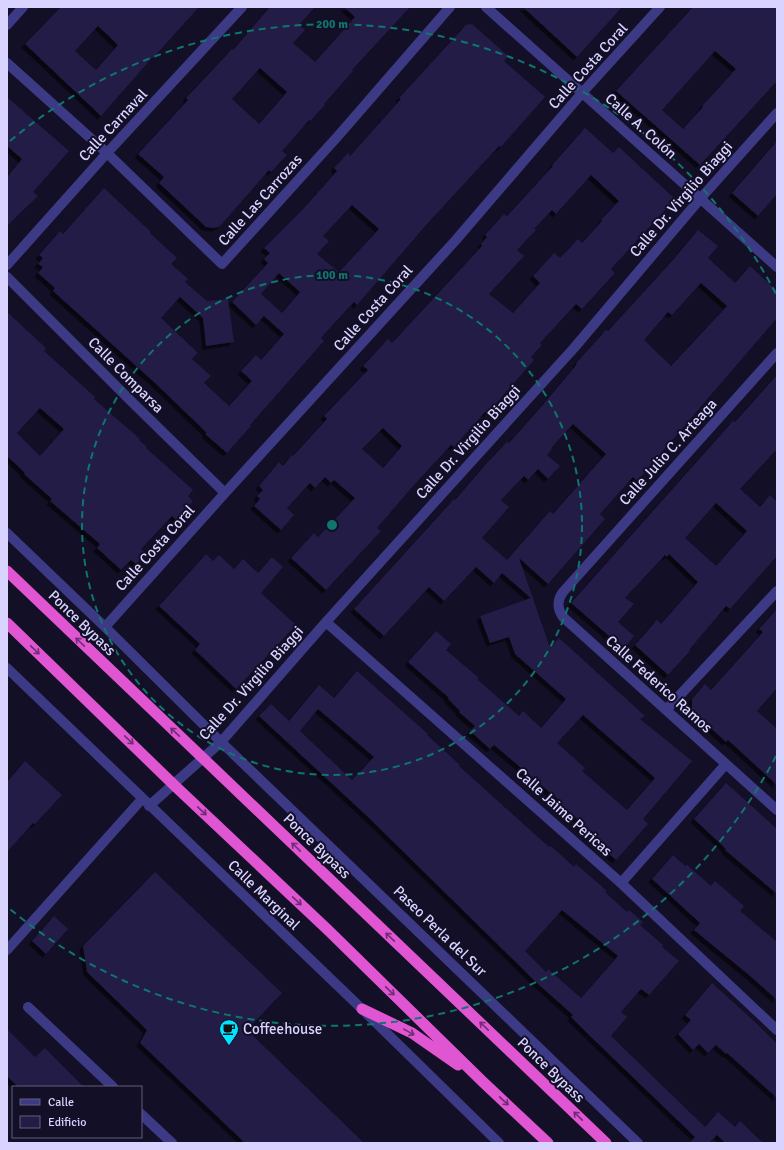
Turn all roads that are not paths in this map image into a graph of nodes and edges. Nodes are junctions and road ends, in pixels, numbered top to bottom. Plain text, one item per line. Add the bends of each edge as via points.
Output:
1 (23, 7) edge
2 (242, 7) edge
3 (450, 7) edge
4 (486, 7) edge
5 (660, 7) edge
6 (7, 25) edge
7 (7, 63) edge
8 (582, 93) junction
9 (777, 113) edge
10 (107, 153) junction
11 (700, 199) junction
12 (7, 265) edge
13 (777, 267) edge
14 (7, 277) edge
15 (777, 353) edge
16 (225, 493) junction
17 (7, 533) edge
18 (7, 571) edge
19 (582, 571) joint
20 (777, 591) edge
21 (326, 622) junction
22 (7, 623) edge
23 (105, 627) junction
24 (7, 668) edge
25 (666, 710) junction
26 (221, 742) junction
27 (203, 758) junction
28 (726, 764) junction
29 (174, 785) junction
30 (146, 802) junction
31 (777, 810) edge
32 (621, 883) junction
33 (7, 950) edge
34 (28, 1007) dead end
35 (362, 1009) junction
36 (777, 1030) edge
37 (483, 1082) junction
38 (112, 1086) edge
39 (142, 1115) edge
40 (172, 1143) edge
41 (500, 1143) edge
42 (548, 1143) edge
43 (606, 1143) edge
44 (638, 1143) edge

1 - 6 street
2 - 10 street, Calle Carnaval
3 - 10 street, Calle Las Carrozas via 222,264
4 - 8 street, Calle A. Colón
5 - 8 street, Calle Costa Coral
7 - 10 street, Calle Las Carrozas
8 - 11 street, Calle A. Colón
8 - 16 street, Calle Costa Coral via 455,241
9 - 11 street, Calle Dr. Virgilio Biaggi
10 - 12 street, Calle Carnaval
11 - 13 street, Calle A. Colón
11 - 21 street, Calle Dr. Virgilio Biaggi via 574,348
14 - 16 street, Calle Comparsa
15 - 19 street, Calle Julio C. Arteaga
16 - 23 street, Calle Costa Coral
17 - 23 street, Paseo Perla del Sur
27 -> 18 highway, Ponce Bypass
19 - 25 street, Calle Federico Ramos via 560,596 560,613
20 - 25 street
21 - 26 street, Calle Dr. Virgilio Biaggi
21 - 32 street, Calle Jaime Pericas
22 -> 29 highway
23 - 26 street, Paseo Perla del Sur
24 - 30 street, Calle Marginal
25 - 28 street, Calle Federico Ramos
26 - 27 street, Calle Dr. Virgilio Biaggi
26 - 44 street, Paseo Perla del Sur
27 - 29 street, Calle Dr. Virgilio Biaggi
43 -> 27 highway, Ponce Bypass
28 - 31 street, Calle Federico Ramos
28 - 32 street
29 - 30 street, Calle Dr. Virgilio Biaggi
29 -> 37 highway via 328,930
30 - 33 street, Calle Dr. Virgilio Biaggi
30 - 35 street, Calle Marginal
32 - 36 street, Calle Jaime Pericas
34 - 38 street
35 -> 37 highway via 412,1033
35 - 41 street, Calle Marginal
37 -> 42 highway
39 - 40 street

